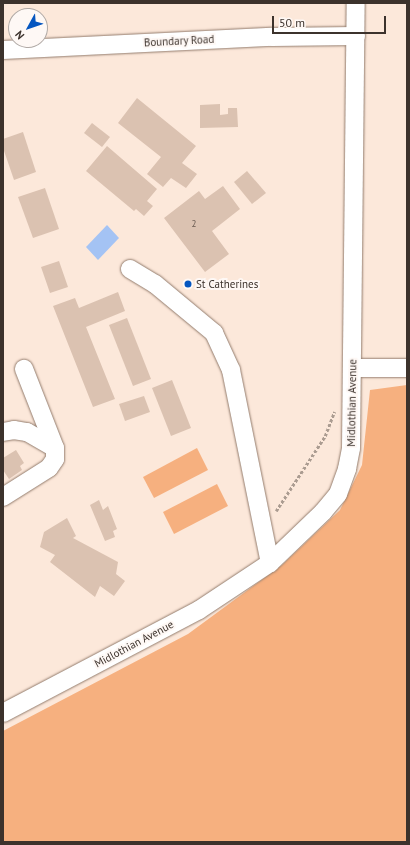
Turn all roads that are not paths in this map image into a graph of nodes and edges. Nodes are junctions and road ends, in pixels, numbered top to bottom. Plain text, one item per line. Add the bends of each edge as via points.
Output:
1 (356, 3) edge
2 (356, 36) junction
3 (3, 50) edge
4 (130, 269) dead end
5 (352, 368) junction
6 (407, 368) edge
7 (24, 369) dead end
8 (3, 432) edge
9 (55, 448) junction
10 (3, 497) edge
11 (270, 563) junction
12 (3, 713) edge

1 - 2 street, Midlothian Avenue
2 - 3 street, Boundary Road via 272,37
2 - 5 street, Midlothian Avenue
4 - 11 street via 155,284 214,333 231,370
5 - 6 street
5 - 11 street, Midlothian Avenue via 351,448 338,494
7 - 9 street
8 - 9 street via 27,432
9 - 10 street via 55,459 49,468
11 - 12 street, Midlothian Avenue via 199,610

